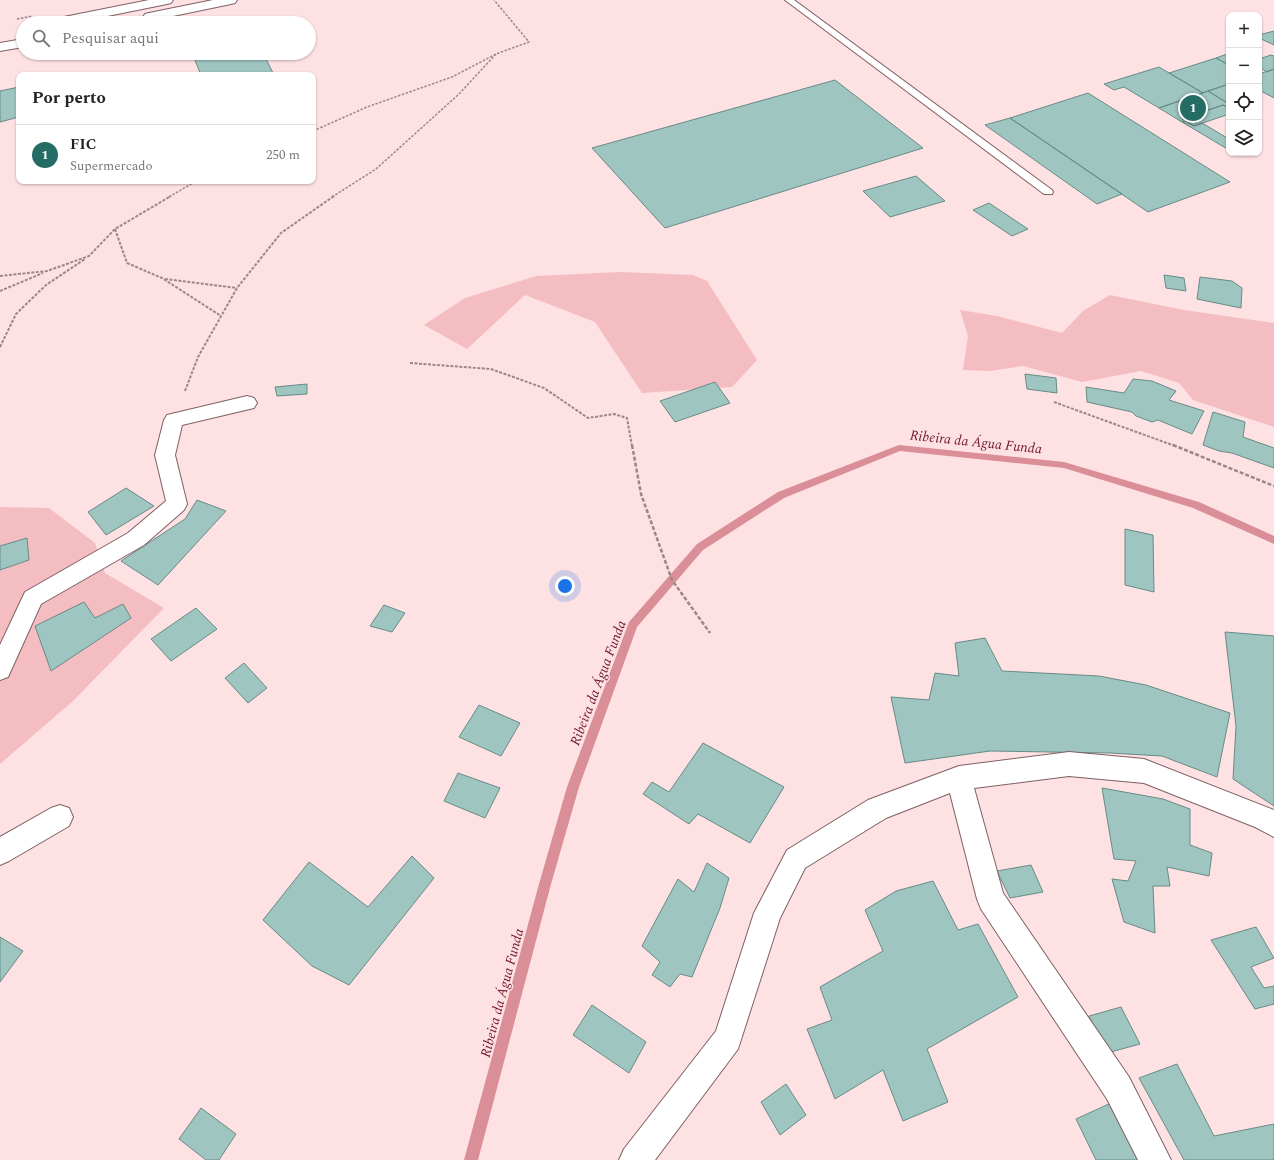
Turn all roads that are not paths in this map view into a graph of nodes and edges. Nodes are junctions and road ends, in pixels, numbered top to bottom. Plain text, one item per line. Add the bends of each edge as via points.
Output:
1 (167, 0) edge
2 (231, 0) edge
3 (789, 0) edge
4 (88, 16) edge
5 (153, 16) edge
6 (16, 44) edge
7 (0, 47) edge
8 (1048, 192) dead end
9 (247, 403) dead end
10 (0, 670) edge
11 (959, 778) junction
12 (60, 817) dead end
13 (1274, 824) edge
14 (0, 852) edge
15 (635, 1160) edge
16 (1155, 1160) edge

1 - 4 main road
2 - 5 main road
3 - 8 lane
6 - 7 main road
9 - 10 main road via 174,420 164,455 176,504 136,538 33,598
11 - 13 main road via 1069,764 1144,770
11 - 15 main road via 877,810 796,859 768,913 728,1039
11 - 16 main road via 992,899 1118,1088
12 - 14 main road

